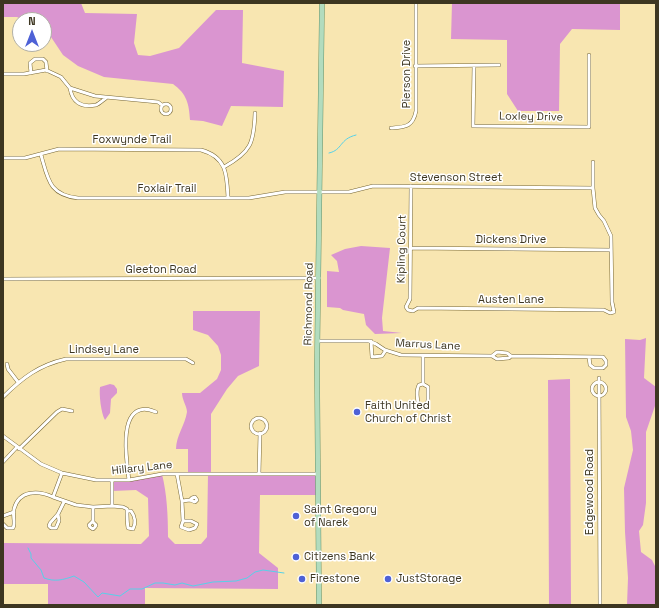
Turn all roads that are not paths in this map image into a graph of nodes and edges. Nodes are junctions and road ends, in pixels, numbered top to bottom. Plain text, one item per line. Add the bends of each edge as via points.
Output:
1 (322, 3) edge
2 (416, 3) edge
3 (589, 55) dead end
4 (499, 65) dead end
5 (415, 66) junction
6 (474, 66) junction
7 (47, 70) junction
8 (31, 73) junction
9 (3, 74) edge
10 (70, 88) junction
11 (106, 98) junction
12 (162, 105) dead end
13 (255, 113) dead end
14 (391, 128) dead end
15 (41, 155) junction
16 (3, 158) edge
17 (593, 162) dead end
18 (224, 166) junction
19 (411, 186) junction
20 (593, 188) junction
21 (319, 192) junction
22 (228, 198) junction
23 (411, 248) junction
24 (611, 250) junction
25 (319, 278) junction
26 (3, 279) edge
27 (408, 310) joint
28 (318, 341) junction
29 (371, 341) junction
30 (386, 350) junction
31 (423, 356) junction
32 (492, 356) junction
33 (511, 356) junction
34 (589, 357) junction
35 (193, 362) dead end
36 (7, 364) dead end
37 (599, 378) dead end
38 (18, 382) junction
39 (599, 383) junction
40 (422, 384) junction
41 (599, 396) junction
42 (3, 397) edge
43 (72, 411) dead end
44 (156, 412) dead end
45 (260, 433) junction
46 (3, 436) edge
47 (18, 448) junction
48 (3, 462) edge
49 (62, 473) junction
50 (177, 474) junction
51 (258, 474) junction
52 (318, 474) junction
53 (129, 480) junction
54 (112, 481) junction
55 (53, 497) junction
56 (190, 500) dead end
57 (182, 501) junction
58 (64, 502) junction
59 (112, 506) junction
60 (93, 507) junction
61 (127, 511) junction
62 (14, 512) junction
63 (58, 514) junction
64 (3, 516) edge
65 (183, 521) junction
66 (93, 522) dead end
67 (3, 524) edge
68 (319, 605) edge
69 (600, 605) edge

1 - 21 main road, Richmond Road
2 - 5 street, Pierson Drive
3 - 6 street, Loxley Drive via 589,127 473,126
4 - 6 street
5 - 6 street
5 - 14 street, Pierson Drive via 415,117 406,126
7 - 8 street
7 - 8 street via 45,60 35,59 30,63
7 - 10 street via 61,76
8 - 9 street
10 - 11 street
10 - 11 street via 71,96 81,104 97,105
11 - 12 street via 158,102
13 - 18 street via 254,133 249,146 239,158
15 - 16 street, Foxwynde Trail
15 - 18 street, Foxwynde Trail via 60,149 196,149 214,155
15 - 22 street, Foxlair Trail via 48,180 59,193 67,197
17 - 20 street
18 - 22 street
19 - 20 street, Stevenson Street
19 - 21 street, Stevenson Street via 373,186 349,192
19 - 23 street, Kipling Court
20 - 24 street via 595,208 611,236
21 - 22 street, Foxlair Trail via 285,192 249,198
21 - 25 main road, Richmond Road
23 - 24 street, Dickens Drive
23 - 27 street, Kipling Court via 410,299 406,307
24 - 27 street, Austen Lane via 614,312 418,308
25 - 26 street, Gleeton Road
25 - 28 main road, Richmond Road
28 - 29 street, Marrus Lane
28 - 52 main road, Richmond Road
29 - 30 street, Marrus Lane
29 - 30 street via 372,357 382,356
30 - 31 street, Marrus Lane via 401,355
31 - 32 street, Marrus Lane
31 - 40 street
32 - 33 street, Marrus Lane via 500,359
32 - 33 street, Marrus Lane via 497,352 507,352
33 - 34 street
34 - 34 street via 604,358 606,365 603,368 594,368 590,365
35 - 38 street, Lindsey Lane via 186,359 66,359 36,369
36 - 38 street
37 - 39 street, Edgewood Road
38 - 42 street, Lindsey Lane
39 - 41 street, Edgewood Road
39 - 41 street via 605,388 604,394
39 - 41 street via 594,385 592,390
40 - 40 street via 417,388 419,406 426,405 428,401 428,388
41 - 69 street, Edgewood Road
43 - 47 street via 62,409 57,412
44 - 53 street via 142,410 135,412 131,417 125,444
45 - 45 street via 254,432 251,426 258,418 264,420 266,426
45 - 51 street
46 - 47 street, Hillary Lane
47 - 48 street
47 - 49 street, Hillary Lane via 41,464
49 - 54 street, Hillary Lane
49 - 55 street
50 - 51 street, Hillary Lane
50 - 53 street, Hillary Lane
50 - 57 street
51 - 52 street, Hillary Lane
52 - 68 main road, Richmond Road
53 - 54 street, Hillary Lane
54 - 59 street
55 - 58 street
55 - 62 street via 37,492 27,494 20,499
56 - 57 street
57 - 65 street
58 - 60 street
58 - 63 street
59 - 60 street
59 - 61 street via 123,507
60 - 66 street
61 - 61 street via 131,511 134,516 133,529 128,528
62 - 64 street
62 - 67 street via 12,528
63 - 63 street via 50,523 51,528 56,528
65 - 65 street via 181,527 189,530 197,524

